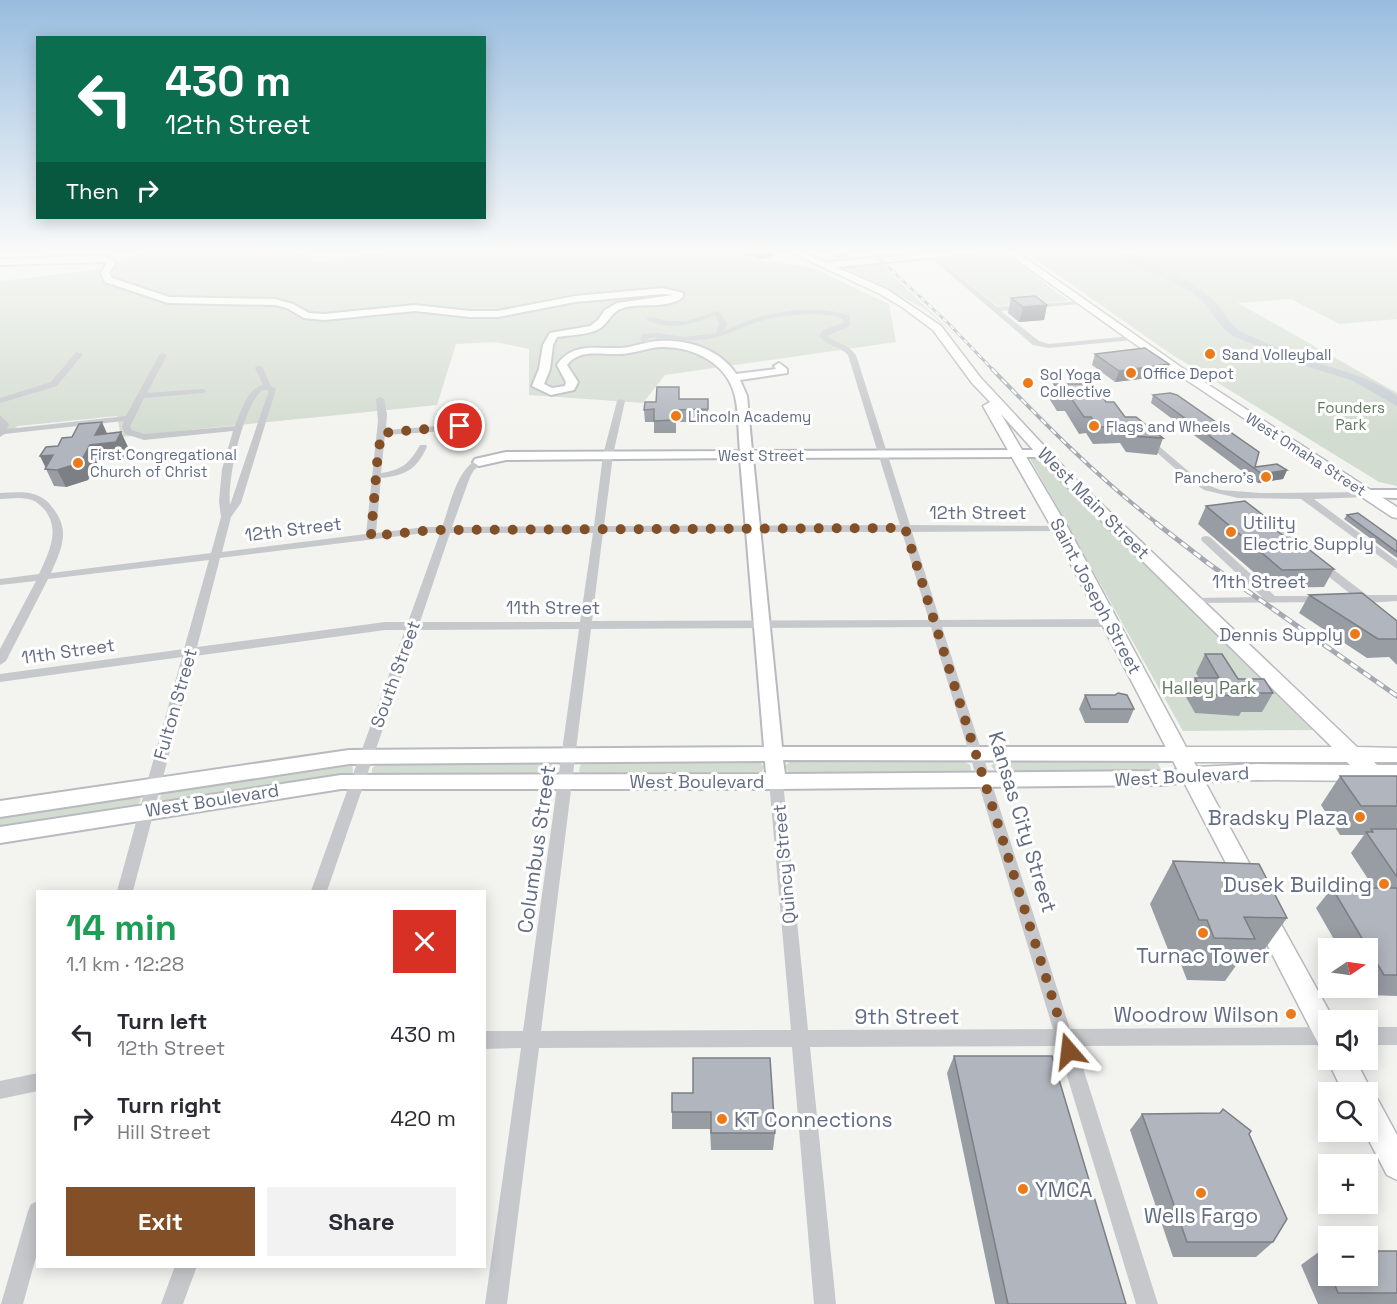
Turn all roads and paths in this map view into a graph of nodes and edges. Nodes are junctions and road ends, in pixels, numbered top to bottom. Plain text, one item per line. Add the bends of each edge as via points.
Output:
1 (298, 311) edge
2 (389, 311) edge
3 (441, 311) edge
4 (513, 311) edge
5 (610, 311) edge
6 (914, 311) edge
7 (997, 311) edge
8 (1092, 311) edge
9 (1103, 311) edge
10 (650, 319) dead end
11 (719, 335) junction
12 (1132, 338) junction
13 (650, 345) junction
14 (79, 354) dead end
15 (163, 355) dead end
16 (778, 366) dead end
17 (259, 368) dead end
18 (734, 378) junction
19 (976, 380) junction
20 (268, 387) junction
21 (203, 391) dead end
22 (142, 396) junction
23 (380, 399) dead end
24 (0, 401) edge
25 (621, 401) dead end
26 (0, 418) edge
27 (129, 418) junction
28 (477, 426) dead end
29 (239, 428) junction
30 (1135, 429) edge
31 (0, 433) edge
32 (382, 433) junction
33 (423, 447) dead end
34 (1043, 453) junction
35 (883, 454) junction
36 (1019, 454) junction
37 (608, 455) junction
38 (746, 455) junction
39 (479, 462) joint
40 (377, 476) junction
41 (1077, 489) junction
42 (1367, 494) junction
43 (1241, 495) junction
44 (1302, 495) junction
45 (0, 496) edge
46 (1393, 497) edge
47 (1397, 514) edge
48 (226, 517) junction
49 (905, 528) junction
50 (1060, 528) junction
51 (753, 529) junction
52 (447, 530) junction
53 (599, 530) junction
54 (371, 536) junction
55 (1206, 539) dead end
56 (216, 556) junction
57 (1397, 566) edge
58 (42, 577) junction
59 (0, 582) edge
60 (1364, 598) junction
61 (1397, 598) edge
62 (1271, 599) junction
63 (1193, 601) junction
64 (1380, 612) edge
65 (935, 623) junction
66 (1111, 623) junction
67 (587, 624) junction
68 (761, 624) junction
69 (413, 625) junction
70 (190, 652) junction
71 (0, 661) edge
72 (0, 678) edge
73 (977, 752) junction
74 (774, 754) junction
75 (1180, 754) junction
76 (1352, 755) junction
77 (1397, 755) edge
78 (570, 756) junction
79 (365, 757) junction
80 (1371, 772) junction
81 (1397, 772) edge
82 (1191, 775) junction
83 (567, 780) junction
84 (357, 781) junction
85 (986, 781) junction
86 (776, 782) junction
87 (153, 784) junction
88 (1397, 795) edge
89 (0, 809) edge
90 (146, 811) junction
91 (0, 835) edge
92 (124, 890) edge
93 (319, 890) edge
94 (1318, 1015) edge
95 (1378, 1036) edge
96 (1397, 1036) edge
97 (1064, 1037) junction
98 (800, 1039) junction
99 (486, 1040) edge
100 (531, 1040) junction
101 (1318, 1042) edge
102 (36, 1082) edge
103 (0, 1090) edge
104 (1378, 1129) edge
105 (1397, 1165) edge
106 (36, 1218) edge
107 (185, 1268) edge
108 (12, 1304) edge
109 (172, 1304) edge
110 (496, 1304) edge
111 (825, 1304) edge
112 (1147, 1304) edge

1 - 2 street via 324,318
3 - 4 street via 498,314
5 - 13 street via 592,328 554,335 548,344 546,370 538,386 552,392 570,387 572,382 562,365 571,355
6 - 19 main road, West Main Street via 945,338
7 - 12 street via 1043,345
8 - 12 main road, West Omaha Street
9 - 46 main road, West Omaha Street via 1177,363
10 - 11 street via 681,323 717,313 723,324
11 - 13 street via 683,340 645,336
11 - 35 street, Kansas City Street via 761,319 815,314 846,316 848,323 826,332 824,339 849,349
12 - 42 main road, West Omaha Street
13 - 18 street via 668,344 703,351
14 - 24 street via 54,384
15 - 22 street
16 - 18 street via 783,371
17 - 20 street
18 - 38 street, Quincy Street via 741,396
19 - 34 main road, West Main Street
19 - 36 main road, Saint Joseph Street
20 - 29 street, Fulton Street via 254,393
20 - 48 street, Fulton Street via 272,393 236,503
21 - 22 street
22 - 27 street
23 - 32 street via 384,410
25 - 37 street, Columbus Street
26 - 31 street via 4,424
27 - 29 street via 126,430 144,437
27 - 31 street
28 - 32 street
29 - 48 street, Fulton Street via 227,463
30 - 43 street via 1201,484 1216,492
32 - 40 street
33 - 40 street via 415,464 406,470
34 - 36 street, West Street
34 - 41 main road, West Main Street
35 - 36 street, West Street
35 - 38 street, West Street
35 - 49 street, Kansas City Street
36 - 41 main road via 1038,458 1057,477
36 - 50 main road, Saint Joseph Street
37 - 38 street, West Street
37 - 39 street, West Street via 506,456
37 - 53 street, Columbus Street
38 - 51 street, Quincy Street
39 - 52 street, South Street via 465,477
40 - 54 street
41 - 63 main road, West Main Street
42 - 44 street
42 - 46 street
42 - 47 main road, West Omaha Street
43 - 44 street
43 - 60 street via 1257,513
44 - 57 street
45 - 58 street via 38,498 57,521 58,537
48 - 56 street, Fulton Street
49 - 50 street, 12th Street
49 - 51 street, 12th Street
49 - 65 street, Kansas City Street
50 - 66 main road, Saint Joseph Street
51 - 53 street, 12th Street
51 - 68 street, Quincy Street
52 - 53 street, 12th Street
52 - 54 street, 12th Street
52 - 69 street, South Street
53 - 67 street, Columbus Street
54 - 56 street, 12th Street
55 - 62 street
56 - 58 street, 12th Street
56 - 70 street, Fulton Street
58 - 59 street, 12th Street
58 - 71 street
60 - 61 street, 11th Street
60 - 62 street, 11th Street
60 - 64 street
62 - 63 street, 11th Street
63 - 76 main road, West Main Street
65 - 66 street, 11th Street
65 - 68 street, 11th Street
65 - 73 street, Kansas City Street
66 - 75 main road, Saint Joseph Street
67 - 68 street, 11th Street
67 - 69 street, 11th Street
67 - 78 street, Columbus Street
68 - 74 street, Quincy Street
69 - 70 street, 11th Street via 371,627
69 - 79 street, South Street
70 - 72 street, 11th Street
70 - 87 street, Fulton Street
73 - 74 street, West Boulevard
73 - 75 street, West Boulevard
73 - 85 street, Kansas City Street
74 - 78 street, West Boulevard
74 - 86 street, Quincy Street
75 - 76 main road, West Boulevard
75 - 82 main road, Saint Joseph Street
76 - 77 main road, West Boulevard
76 - 80 main road, West Main Street
78 - 79 street, West Boulevard
78 - 83 street, Columbus Street
79 - 84 street, South Street
79 - 87 street, West Boulevard
80 - 81 main road, West Boulevard
80 - 82 main road, West Boulevard
80 - 88 main road, West Main Street
82 - 85 street, West Boulevard
82 - 94 main road, Saint Joseph Street
83 - 84 street, West Boulevard
83 - 86 street, West Boulevard
83 - 100 street, Columbus Street
84 - 90 street, West Boulevard
84 - 93 street, South Street
85 - 86 street, West Boulevard
85 - 97 street, Kansas City Street
86 - 98 street, Quincy Street
87 - 89 street, West Boulevard
87 - 90 street, Fulton Street
90 - 91 street, West Boulevard
90 - 92 street, Fulton Street
95 - 96 street
97 - 98 street, 9th Street
97 - 101 street, 9th Street
97 - 112 street, Kansas City Street
98 - 100 street, 9th Street
98 - 111 street, Quincy Street
99 - 100 street, 9th Street
100 - 110 street, Columbus Street
102 - 103 street
104 - 105 main road
106 - 108 street
107 - 109 street

